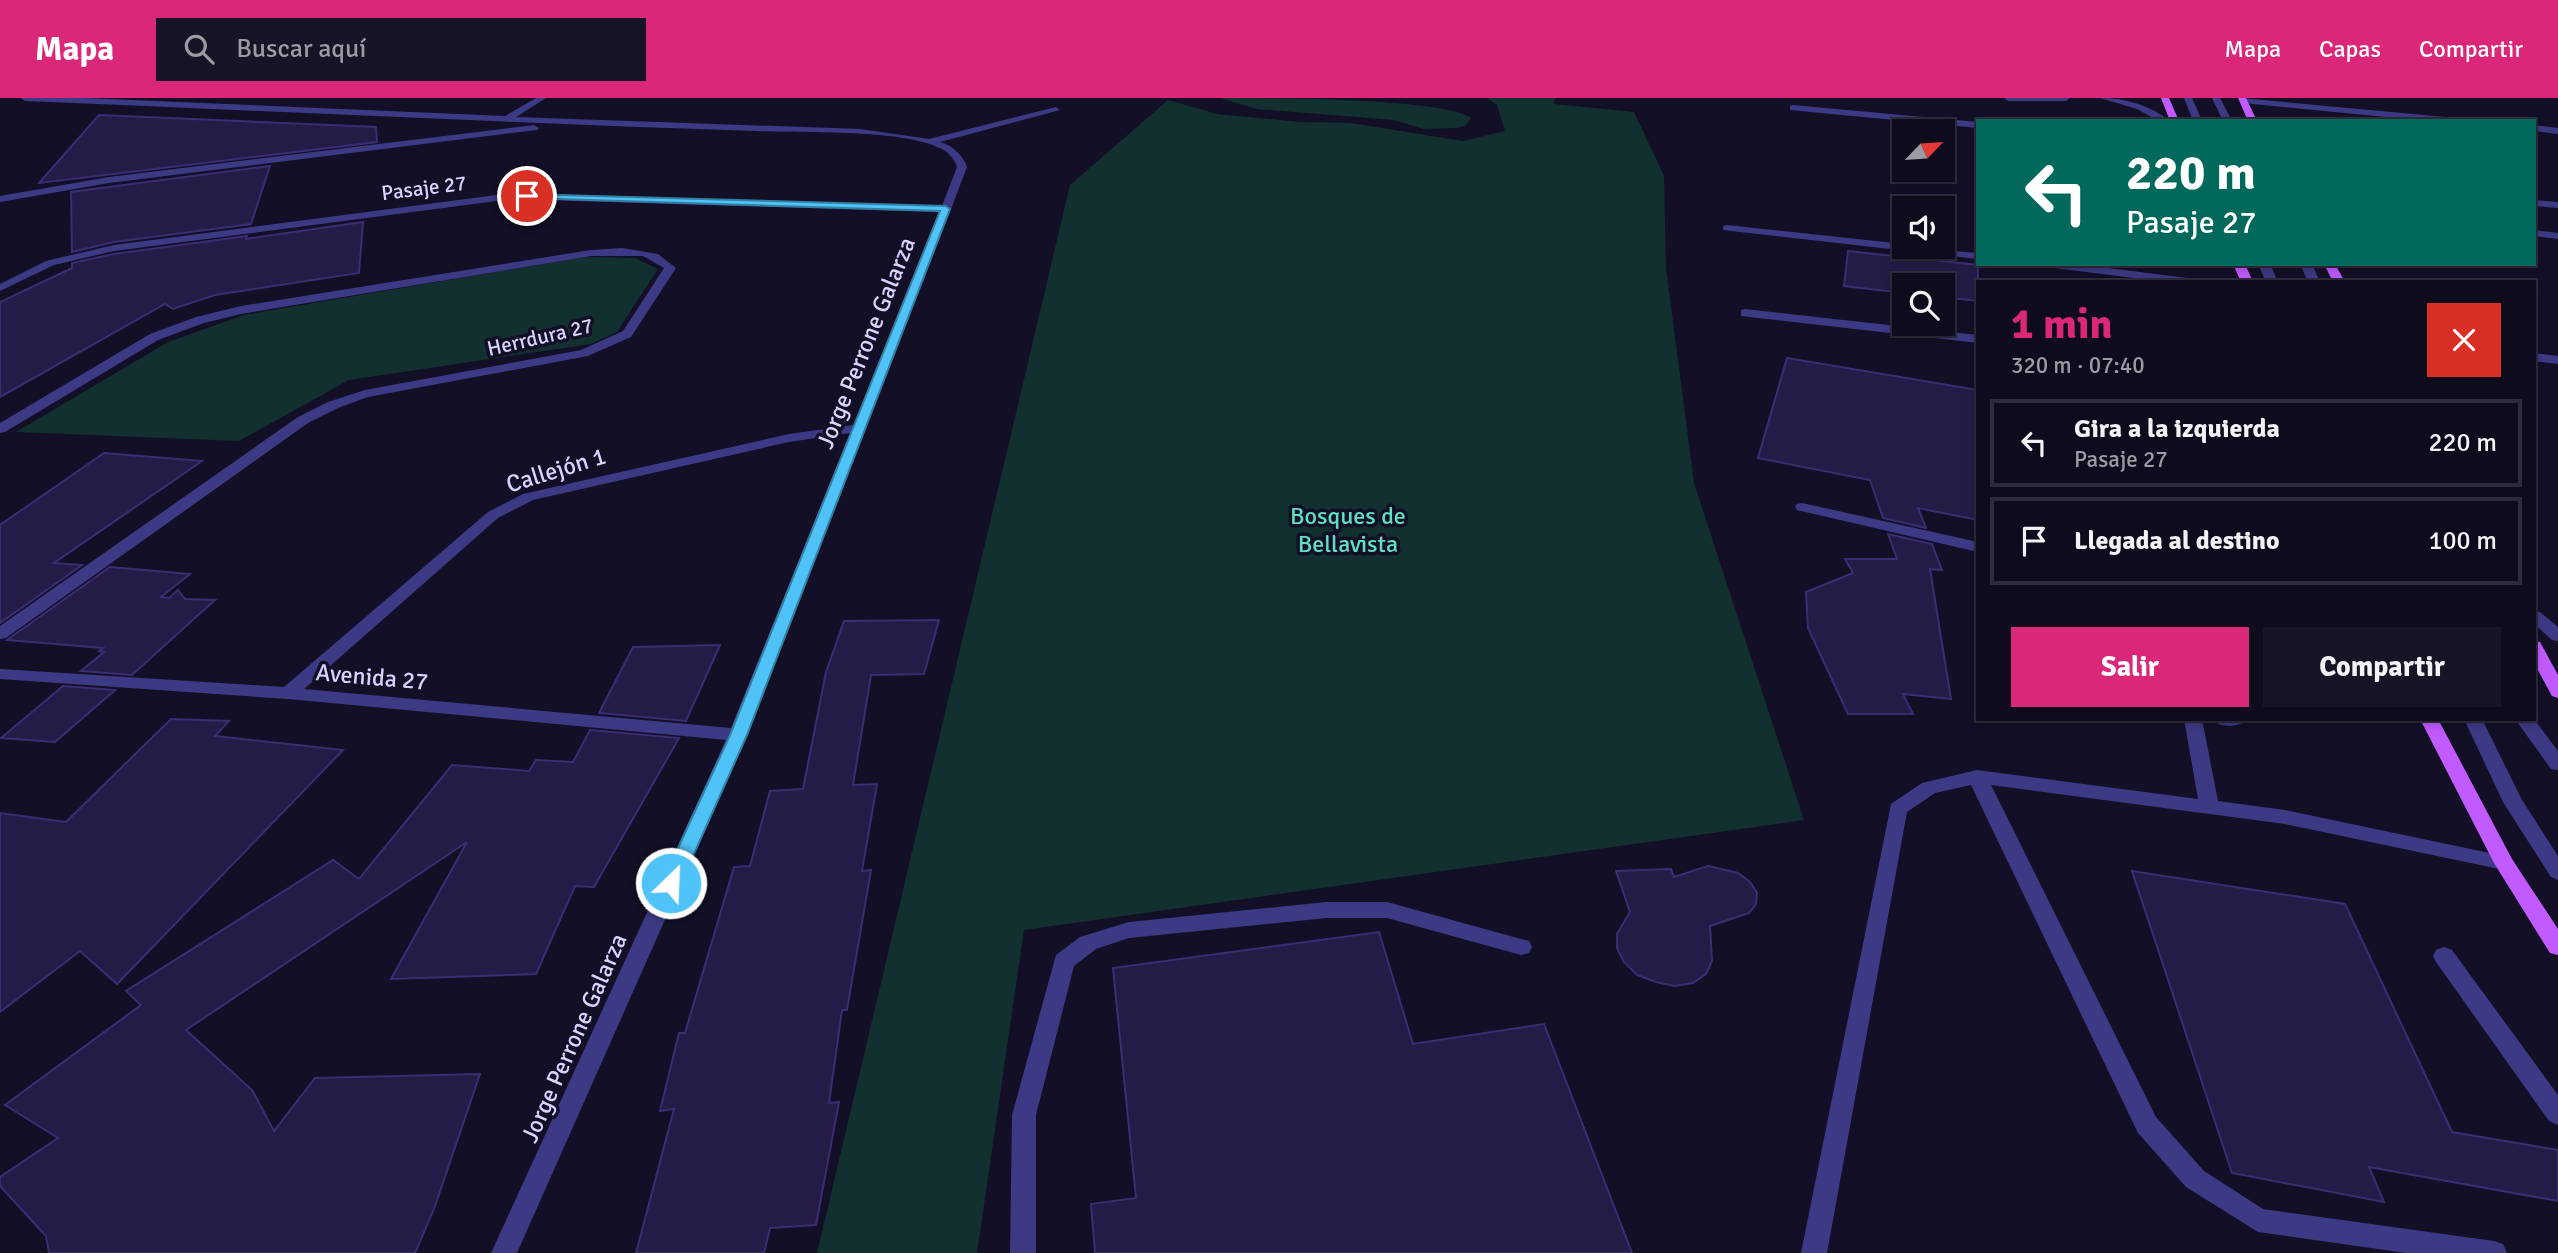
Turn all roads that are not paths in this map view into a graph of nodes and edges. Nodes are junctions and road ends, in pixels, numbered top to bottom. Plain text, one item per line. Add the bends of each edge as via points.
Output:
1 (25, 98) edge
2 (542, 98) edge
3 (2008, 98) edge
4 (2066, 98) edge
5 (2104, 98) edge
6 (2165, 98) edge
7 (2188, 98) edge
8 (2216, 98) edge
9 (2242, 99) edge
10 (1793, 108) dead end
11 (1056, 110) dead end
12 (2248, 111) junction
13 (508, 118) junction
14 (2162, 119) edge
15 (2174, 119) edge
16 (2197, 119) edge
17 (2227, 119) edge
18 (2252, 119) edge
19 (2330, 119) edge
20 (2437, 119) edge
21 (572, 122) junction
22 (1976, 125) edge
23 (2536, 128) edge
24 (2558, 131) edge
25 (932, 141) junction
26 (0, 199) edge
27 (2536, 203) edge
28 (2558, 205) edge
29 (946, 209) junction
30 (1727, 228) dead end
31 (2536, 233) edge
32 (2558, 236) edge
33 (1976, 256) edge
34 (2063, 266) edge
35 (2179, 280) edge
36 (0, 288) edge
37 (1745, 313) dead end
38 (1976, 339) edge
39 (2536, 357) edge
40 (2558, 360) edge
41 (859, 428) junction
42 (0, 429) edge
43 (1802, 507) dead end
44 (1976, 547) edge
45 (2536, 618) edge
46 (0, 634) edge
47 (2558, 636) edge
48 (2536, 650) edge
49 (0, 674) edge
50 (2558, 692) edge
51 (288, 694) junction
52 (2193, 721) edge
53 (2430, 721) edge
54 (2474, 721) edge
55 (2526, 721) edge
56 (738, 735) junction
57 (2558, 764) edge
58 (1977, 777) junction
59 (2209, 808) junction
60 (2504, 863) junction
61 (2558, 872) edge
62 (1521, 947) dead end
63 (2558, 947) edge
64 (2444, 956) dead end
65 (2558, 1114) edge
66 (504, 1253) edge
67 (1023, 1253) edge
68 (1814, 1253) edge
69 (2494, 1253) edge

1 - 13 street, Jorge Perrone Galarza
2 - 13 street
3 - 4 street
5 - 14 street via 2140,107
6 - 15 main road
7 - 16 street
8 - 17 street
9 - 12 main road
9 - 20 street
10 - 22 street
11 - 25 street
12 - 18 main road
12 - 19 street
13 - 21 street, Jorge Perrone Galarza
21 - 25 street, Jorge Perrone Galarza via 860,132
21 - 26 street via 109,180
23 - 24 street
25 - 29 street, Jorge Perrone Galarza via 945,146 962,167
27 - 28 street
29 - 36 street, Pasaje 27 via 511,196 114,248 50,263
29 - 41 street, Jorge Perrone Galarza
30 - 33 street
31 - 32 street
34 - 35 street
37 - 38 street
39 - 40 street
41 - 51 street, Callejón 1 via 789,438 528,497 493,515
41 - 56 street, Jorge Perrone Galarza
42 - 46 street, Herrdura 27 via 153,337 211,317 591,253 642,253 670,268 627,334 611,342 584,353 365,394 303,421
43 - 44 street
45 - 47 street
48 - 50 main road
49 - 51 street, Avenida 27
51 - 56 street, Avenida 27
52 - 59 street
53 - 60 main road
54 - 61 street via 2513,802
55 - 57 street
56 - 66 street, Jorge Perrone Galarza
58 - 59 street
58 - 68 street via 1930,788 1898,809
58 - 69 street via 2147,1125 2195,1179 2258,1220
59 - 60 street via 2285,817
60 - 63 main road
62 - 67 street via 1387,910 1327,910 1129,930 1088,943 1064,961 1024,1115
64 - 65 street

